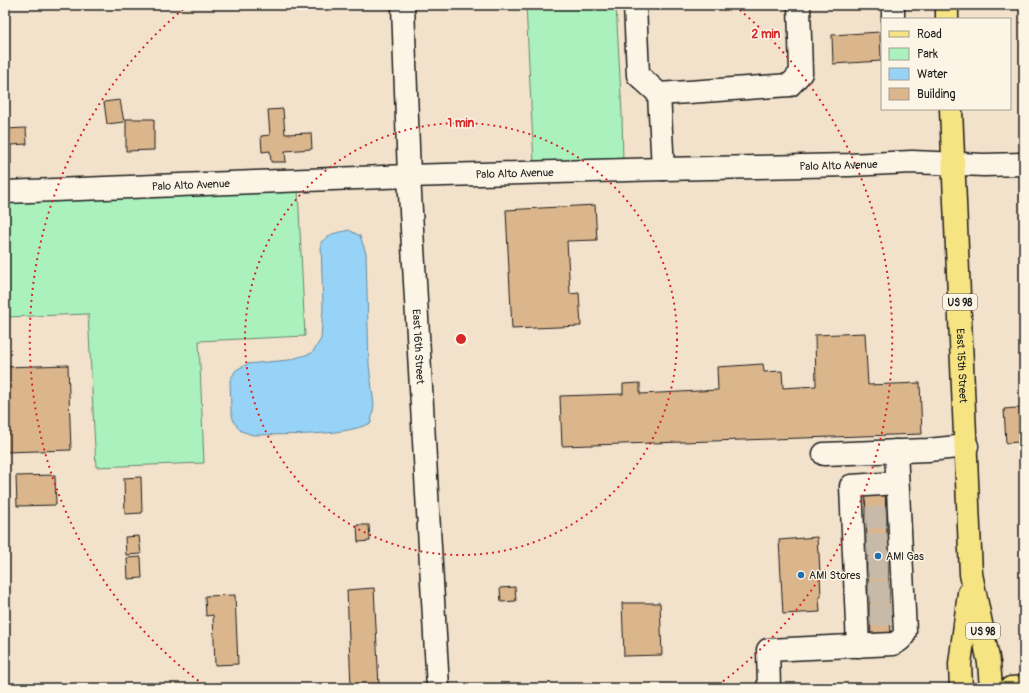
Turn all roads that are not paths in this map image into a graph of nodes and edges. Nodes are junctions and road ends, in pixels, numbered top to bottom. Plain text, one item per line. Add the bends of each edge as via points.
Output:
1 (403, 5) edge
2 (635, 5) edge
3 (799, 5) edge
4 (893, 5) edge
5 (947, 5) edge
6 (893, 18) edge
7 (947, 18) edge
8 (659, 94) junction
9 (951, 110) edge
10 (954, 164) junction
11 (1024, 164) edge
12 (663, 168) junction
13 (409, 176) junction
14 (5, 192) edge
15 (966, 446) junction
16 (896, 451) junction
17 (824, 454) dead end
18 (897, 483) junction
19 (876, 518) junction
20 (877, 544) junction
21 (878, 568) junction
22 (971, 574) junction
23 (879, 592) junction
24 (880, 614) junction
25 (858, 646) junction
26 (1024, 687) edge
27 (438, 688) edge
28 (769, 688) edge
29 (961, 688) edge
30 (991, 688) edge
31 (1011, 688) edge

1 - 13 street, East 16th Street
2 - 8 street via 638,75
3 - 8 street via 801,73 790,85
4 - 6 street
5 - 7 main road
8 - 12 street
9 - 10 main road, East 15th Street / US 98
10 - 11 street, Palo Alto Avenue
10 - 12 street, Palo Alto Avenue via 912,162
10 - 15 main road, East 15th Street / US 98
12 - 13 street, Palo Alto Avenue
13 - 14 street, Palo Alto Avenue
13 - 27 street, East 16th Street
15 - 16 street
15 - 22 main road, East 15th Street / US 98
16 - 17 street
16 - 18 street
18 - 19 street
18 - 19 street via 851,486
19 - 20 street
19 - 20 street
20 - 21 street
20 - 21 street
21 - 23 street
21 - 23 street
22 - 29 main road, East 15th Street / US 98 via 960,664
22 - 30 main road, East 15th Street / US 98 via 989,663
23 - 24 street
23 - 24 street
24 - 25 street
24 - 25 street via 904,634 901,640 893,644
25 - 28 street via 768,650
26 - 31 main road

